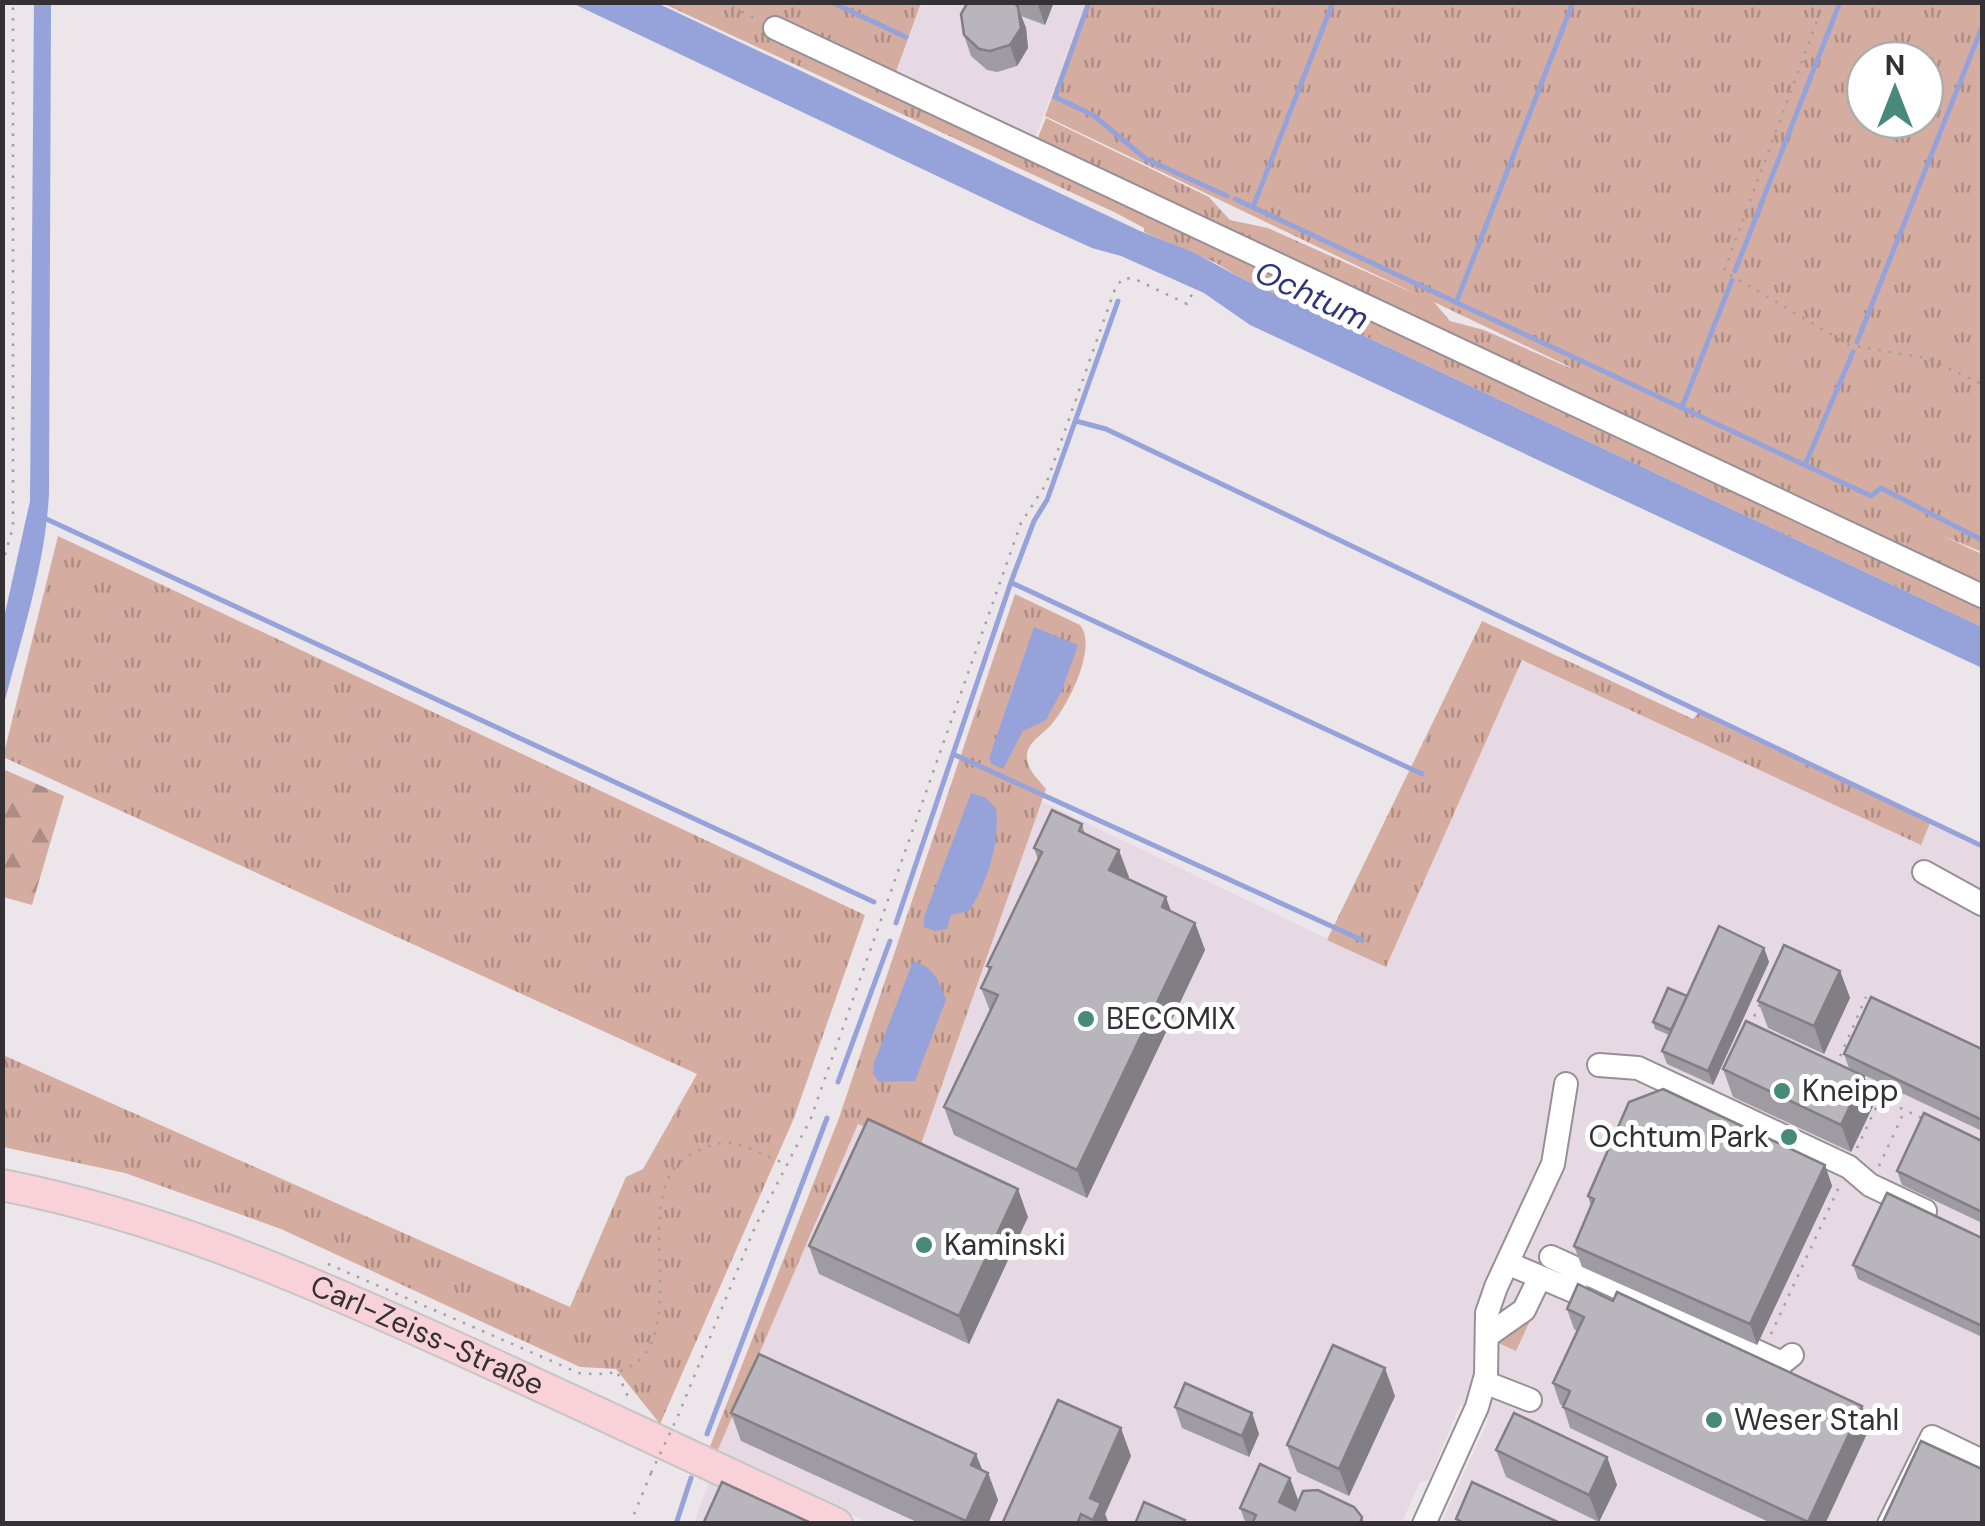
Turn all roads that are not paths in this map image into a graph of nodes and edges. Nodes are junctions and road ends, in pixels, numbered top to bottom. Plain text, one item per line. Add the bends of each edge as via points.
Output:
1 (776, 28) road end
2 (1982, 596) edge
3 (1924, 872) dead end
4 (1982, 904) edge
5 (1599, 1065) dead end
6 (1566, 1084) dead end
7 (2, 1185) edge
8 (1949, 1222) edge
9 (1507, 1263) junction
10 (1545, 1267) junction
11 (1578, 1293) edge
12 (1487, 1336) junction
13 (1792, 1355) dead end
14 (1484, 1382) junction
15 (1530, 1400) dead end
16 (1982, 1460) edge
17 (837, 1524) edge
18 (1424, 1524) edge
19 (1889, 1524) edge

1 - 2 street
3 - 4 street
5 - 8 street via 1638,1068
6 - 9 street via 1553,1164
7 - 17 main road, Carl-Zeiss-Straße via 149,1221 302,1278
9 - 10 street
9 - 12 street via 1487,1313
10 - 11 street
10 - 12 street via 1524,1310
10 - 13 street via 1782,1363
12 - 14 street
14 - 15 street
14 - 18 street
16 - 19 street via 1932,1437

